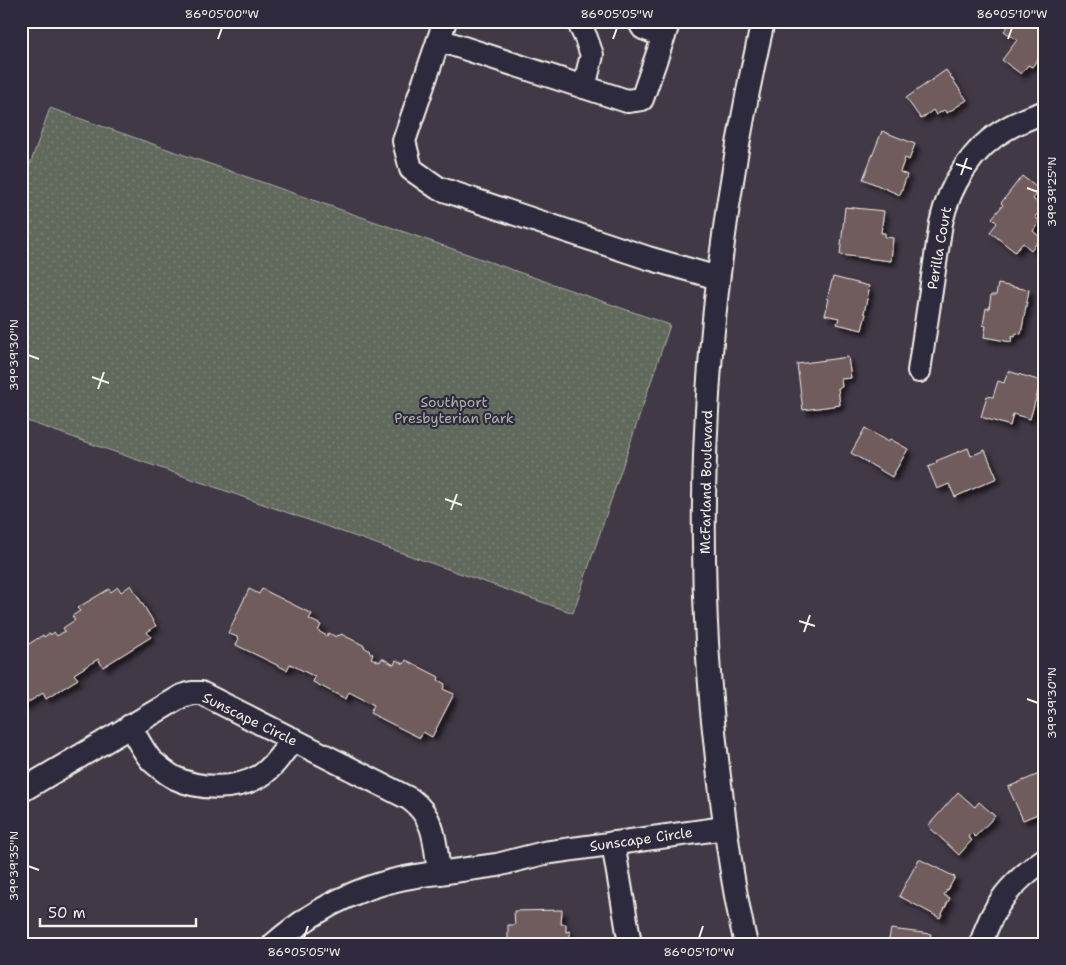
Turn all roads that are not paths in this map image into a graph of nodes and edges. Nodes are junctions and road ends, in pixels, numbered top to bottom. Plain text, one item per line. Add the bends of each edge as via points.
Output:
1 (578, 21) edge
2 (639, 21) edge
3 (763, 21) edge
4 (667, 28) edge
5 (442, 30) edge
6 (584, 87) junction
7 (1045, 112) edge
8 (718, 278) junction
9 (919, 371) dead end
10 (130, 726) junction
11 (293, 739) junction
12 (21, 791) edge
13 (726, 828) junction
14 (613, 843) junction
15 (1045, 859) edge
16 (439, 872) junction
17 (274, 944) edge
18 (630, 944) edge
19 (746, 944) edge
20 (981, 944) edge

1 - 6 street via 592,55
2 - 4 street via 643,28
3 - 8 street, McFarland Boulevard via 738,144
4 - 6 street via 642,99 627,101
5 - 6 street
5 - 8 street via 404,141 411,169 438,188
7 - 9 street, Perilla Court via 1023,120 990,140 958,177 939,232
8 - 13 street, McFarland Boulevard via 706,427 704,526 708,668
10 - 11 street, Sunscape Circle via 182,696 201,693
10 - 11 street via 151,761 174,777 195,785 218,788 260,776
10 - 12 street, Sunscape Circle
11 - 16 street, Sunscape Circle via 415,802 423,810 434,834
13 - 14 street, Sunscape Circle
13 - 19 street, McFarland Boulevard
14 - 16 street, Sunscape Circle via 544,853 497,865
14 - 18 street
15 - 20 street via 1017,880 1003,897 988,923
16 - 17 street, Sunscape Circle via 373,885 338,900

